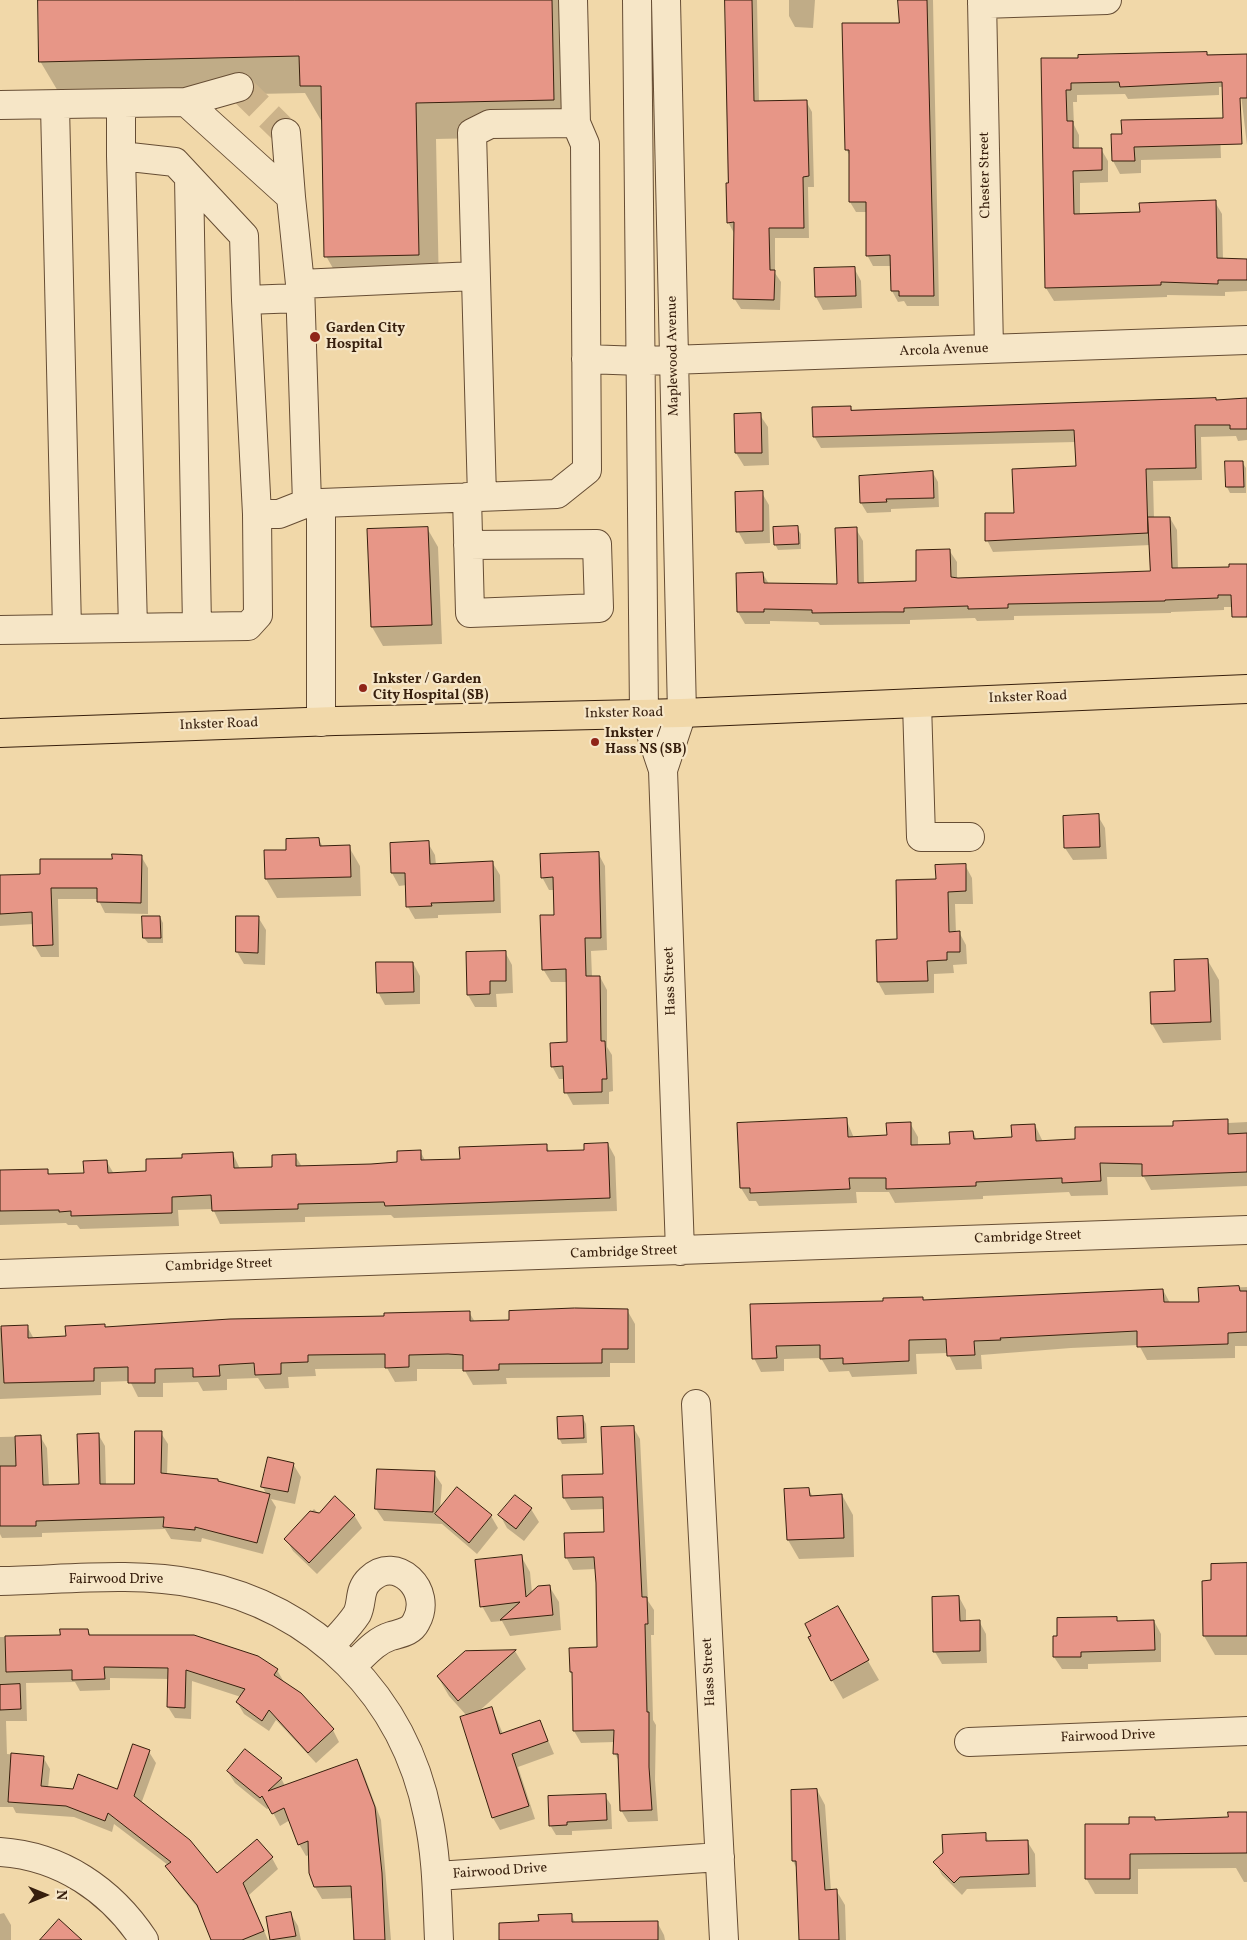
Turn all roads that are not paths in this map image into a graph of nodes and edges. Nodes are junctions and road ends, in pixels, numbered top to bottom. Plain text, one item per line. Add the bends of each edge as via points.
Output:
1 (573, 0) edge
2 (1107, 0) edge
3 (982, 2) edge
4 (637, 4) edge
5 (666, 4) edge
6 (239, 87) dead end
7 (186, 102) junction
8 (121, 104) junction
9 (0, 105) edge
10 (55, 106) junction
11 (576, 123) junction
12 (286, 133) tunnel mouth
13 (121, 156) junction
14 (189, 177) junction
15 (291, 196) junction
16 (475, 276) junction
17 (300, 291) junction
18 (246, 300) junction
19 (1247, 340) edge
20 (990, 349) junction
21 (586, 359) junction
22 (674, 360) junction
23 (640, 361) junction
24 (474, 497) junction
25 (314, 503) junction
26 (256, 514) junction
27 (468, 545) junction
28 (197, 627) junction
29 (133, 628) junction
30 (67, 629) junction
31 (0, 630) edge
32 (1247, 689) edge
33 (917, 703) junction
34 (644, 713) junction
35 (682, 713) junction
36 (321, 722) junction
37 (0, 733) edge
38 (663, 770) junction
39 (970, 837) dead end
40 (1247, 1230) edge
41 (680, 1251) junction
42 (0, 1274) edge
43 (696, 1404) dead end
44 (0, 1581) edge
45 (330, 1646) junction
46 (352, 1666) junction
47 (1247, 1732) edge
48 (969, 1742) dead end
49 (0, 1852) edge
50 (720, 1857) junction
51 (436, 1876) junction
52 (139, 1932) edge
53 (439, 1940) edge
54 (724, 1940) edge

1 - 11 street
2 - 3 street
3 - 20 street, Chester Street
4 - 5 street
4 - 23 street
5 - 22 street, Maplewood Avenue
6 - 7 street
7 - 8 street
7 - 15 street
8 - 10 street
8 - 13 street
9 - 10 street
10 - 30 street
11 - 16 street via 490,124 472,133
11 - 21 street via 585,144
12 - 15 street
13 - 14 street via 175,162
13 - 29 street
14 - 18 street via 244,236
14 - 28 street
15 - 17 street
16 - 17 street
16 - 24 street
17 - 18 street
17 - 25 street
18 - 26 street
19 - 20 street, Arcola Avenue
20 - 22 street, Arcola Avenue
21 - 23 street, Arcola Avenue
21 - 24 street via 587,470 557,494
22 - 23 street, Arcola Avenue
22 - 35 street, Maplewood Avenue
23 - 34 street
24 - 25 street
24 - 27 street
25 - 26 street via 279,514
25 - 36 street
26 - 28 street via 258,615 248,626
27 - 27 street via 470,613 599,608 598,544
28 - 29 street
29 - 30 street
30 - 31 street
32 - 33 main road, Inkster Road
33 - 35 main road, Inkster Road
33 - 39 street via 921,837
34 - 35 main road, Inkster Road
34 - 36 main road, Inkster Road
34 - 38 street
35 - 38 street, Hass Street
36 - 37 main road, Inkster Road
38 - 41 street, Hass Street
40 - 41 street, Cambridge Street
41 - 42 street, Cambridge Street
43 - 50 street, Hass Street
44 - 45 street, Fairwood Drive via 148,1578 196,1584 255,1600
45 - 46 street, Fairwood Drive
45 - 46 street via 358,1612 363,1586 371,1577 390,1572 411,1578 421,1597 421,1611 412,1628 379,1641
46 - 51 street, Fairwood Drive via 388,1713 409,1754 428,1815
47 - 48 street, Fairwood Drive
49 - 52 street via 41,1860 72,1872 103,1891
50 - 51 street, Fairwood Drive
50 - 54 street, Hass Street
51 - 53 street

